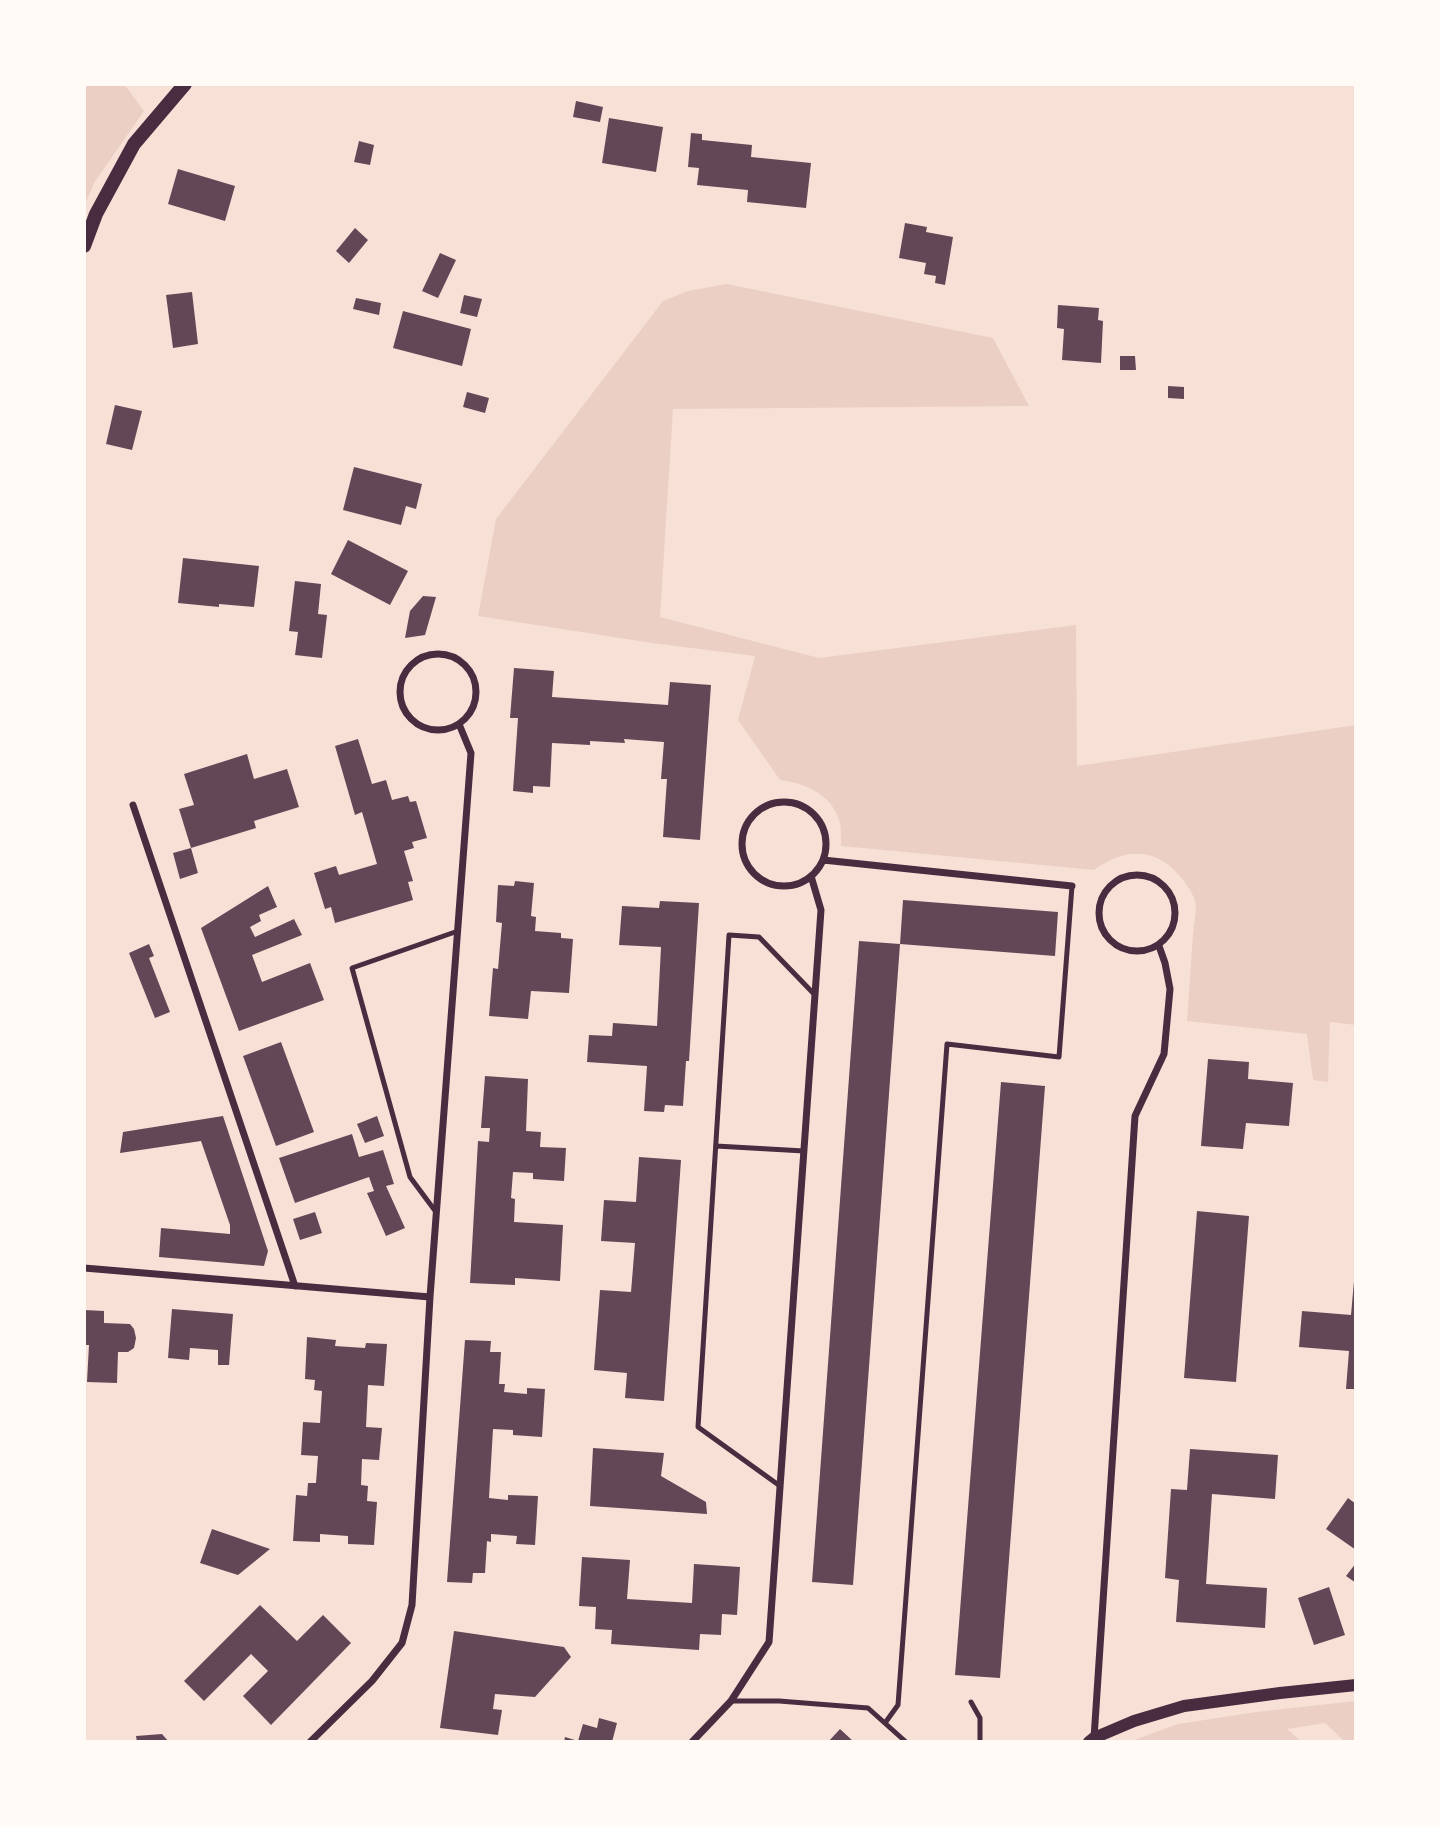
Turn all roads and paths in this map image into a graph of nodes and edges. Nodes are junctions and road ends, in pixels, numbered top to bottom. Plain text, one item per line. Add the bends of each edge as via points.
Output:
1 (185, 84) edge
2 (84, 246) edge
3 (459, 724) junction
4 (134, 805) dead end
5 (823, 860) junction
6 (811, 876) junction
7 (1072, 886) joint
8 (458, 932) junction
9 (1159, 946) junction
10 (815, 995) junction
11 (716, 1146) junction
12 (804, 1151) junction
13 (436, 1212) junction
14 (84, 1268) edge
15 (295, 1286) junction
16 (430, 1297) junction
17 (780, 1486) junction
18 (1356, 1685) edge
19 (731, 1701) junction
20 (971, 1702) dead end
21 (885, 1723) junction
22 (1091, 1740) edge
23 (310, 1742) edge
24 (692, 1742) edge
25 (906, 1742) edge
26 (980, 1742) edge

1 - 2 main road via 134,144
3 - 3 street via 474,705 474,680 459,660 436,653 424,656 405,672 400,684 404,710 411,720 435,731
3 - 8 street via 471,753
4 - 15 street
5 - 6 street
5 - 6 street via 824,832 807,809 779,803 754,814 742,840 743,854 758,878 785,886
5 - 7 street
6 - 10 street via 821,910
7 - 21 lane via 1059,1057 947,1044 898,1705
8 - 13 street
8 - 13 lane via 352,968 410,1177
9 - 9 street via 1168,937 1176,915 1170,892 1151,877 1127,876 1116,881 1100,902 1102,929 1120,948 1133,952
9 - 22 street via 1170,989 1164,1054 1135,1116
10 - 11 lane via 759,937 729,935
10 - 12 street
11 - 12 lane
11 - 17 lane via 698,1427
12 - 17 street
13 - 16 street
14 - 15 street
15 - 16 street
16 - 23 street via 412,1605 402,1643 372,1681
17 - 19 street via 769,1642
18 - 22 street via 1184,1706
19 - 21 lane via 868,1707
19 - 24 street
20 - 26 lane via 980,1718
21 - 25 lane

